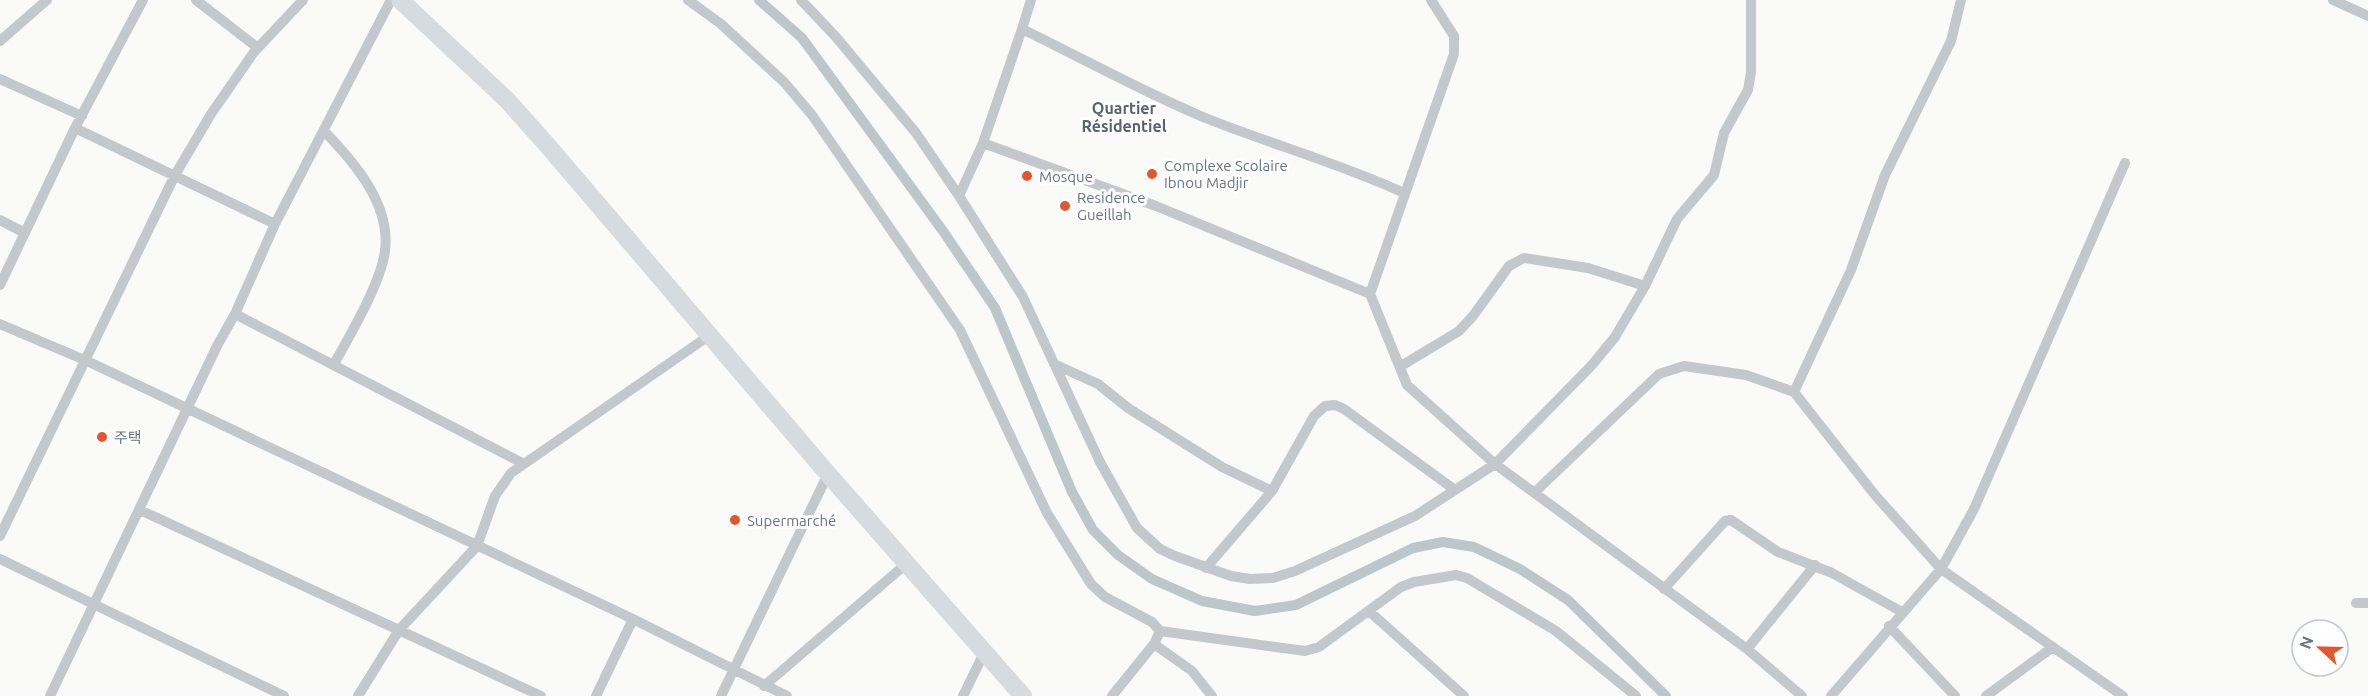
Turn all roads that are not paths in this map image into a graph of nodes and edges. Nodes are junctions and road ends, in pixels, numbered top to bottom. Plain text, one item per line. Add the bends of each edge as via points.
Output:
1 (47, 0) edge
2 (142, 0) edge
3 (196, 0) edge
4 (303, 0) edge
5 (391, 0) edge
6 (399, 0) edge
7 (688, 0) edge
8 (801, 0) edge
9 (1031, 0) edge
10 (1431, 0) edge
11 (1751, 0) edge
12 (1961, 0) edge
13 (2333, 0) edge
14 (2368, 16) edge
15 (1022, 29) junction
16 (0, 40) edge
17 (258, 48) junction
18 (0, 79) edge
19 (82, 116) junction
20 (75, 128) junction
21 (325, 132) junction
22 (983, 143) junction
23 (2125, 163) dead end
24 (175, 175) junction
25 (1404, 193) junction
26 (959, 196) junction
27 (0, 220) edge
28 (276, 224) junction
29 (25, 233) junction
30 (0, 285) edge
31 (1645, 286) junction
32 (1370, 294) junction
33 (235, 314) junction
34 (0, 324) edge
35 (710, 335) junction
36 (87, 361) junction
37 (334, 364) junction
38 (1054, 364) junction
39 (1401, 366) junction
40 (1794, 392) junction
41 (188, 410) junction
42 (524, 464) junction
43 (1495, 464) junction
44 (828, 474) junction
45 (1272, 490) junction
46 (1455, 490) junction
47 (1535, 492) junction
48 (140, 510) junction
49 (0, 536) edge
50 (477, 546) junction
51 (0, 559) edge
52 (906, 564) junction
53 (1815, 565) junction
54 (1206, 568) junction
55 (1941, 568) junction
56 (1664, 589) junction
57 (2356, 603) dead end
58 (2368, 603) edge
59 (93, 604) junction
60 (1370, 612) junction
61 (1902, 612) junction
62 (633, 619) junction
63 (1889, 626) junction
64 (399, 630) junction
65 (1160, 631) junction
66 (1154, 644) junction
67 (2053, 647) junction
68 (1747, 649) junction
69 (984, 653) junction
70 (734, 671) junction
71 (764, 686) junction
72 (50, 696) edge
73 (284, 696) edge
74 (358, 696) edge
75 (541, 696) edge
76 (596, 696) edge
77 (721, 696) edge
78 (787, 696) edge
79 (963, 696) edge
80 (1023, 696) edge
81 (1112, 696) edge
82 (1212, 696) edge
83 (1464, 696) edge
84 (1636, 696) edge
85 (1802, 696) edge
86 (1831, 696) edge
87 (1955, 696) edge
88 (1986, 696) edge
89 (2123, 696) edge

1 - 16 street
2 - 19 street
3 - 17 street
4 - 17 street
5 - 21 street
6 - 35 highway via 507,100
7 - 65 street via 721,24 784,82 812,115 960,330 1047,513 1091,584
8 - 26 street via 916,133
9 - 15 street
10 - 25 street via 1454,36 1454,54
11 - 31 street via 1748,90 1724,133 1714,175 1671,229
12 - 40 street via 1951,41 1885,175 1851,270
13 - 14 street
15 - 22 street
15 - 25 street via 1205,117
17 - 24 street via 211,114
18 - 19 street
19 - 20 street
20 - 24 street
20 - 29 street
21 - 28 street
21 - 37 street via 357,167 377,202 386,240 376,280
22 - 26 street
22 - 32 street via 1156,206
23 - 55 street via 1974,509
24 - 28 street
24 - 36 street
25 - 32 street
26 - 38 street via 1023,297
27 - 29 street
28 - 33 street
29 - 30 street
31 - 39 street via 1588,268 1524,258 1509,266 1459,331
31 - 43 street via 1615,337 1592,365
32 - 39 street
33 - 37 street
33 - 41 street
34 - 36 street
35 - 42 street
35 - 44 highway
36 - 41 street
36 - 49 street
37 - 42 street
38 - 45 street via 1098,384 1128,408 1222,467
38 - 54 street via 1131,521 1160,549
39 - 43 street via 1407,385
40 - 47 street via 1746,375 1684,366 1668,369 1647,383
40 - 55 street via 1875,495
41 - 48 street
41 - 50 street
42 - 50 street via 501,484
43 - 46 street
43 - 47 street
44 - 52 highway
44 - 70 street
45 - 46 street via 1314,416 1325,406 1335,405
45 - 54 street
46 - 54 street via 1415,516 1294,572 1250,579
47 - 56 street
48 - 59 street
48 - 64 street
50 - 62 street
50 - 64 street
51 - 59 street
52 - 69 highway
52 - 71 street
53 - 56 street via 1778,552 1731,520 1725,521
53 - 61 street
53 - 68 street
55 - 61 street
55 - 67 street
56 - 68 street
57 - 58 street
59 - 72 street
59 - 73 street
60 - 65 street via 1312,651
60 - 83 street
60 - 84 street via 1408,584 1456,575 1467,578 1556,631
61 - 63 street
62 - 70 street
62 - 76 street
63 - 86 street
63 - 87 street
64 - 74 street
64 - 75 street
65 - 66 street
66 - 81 street
66 - 82 street via 1192,670
67 - 88 street
67 - 89 street
68 - 85 street
69 - 79 street
69 - 80 highway
70 - 71 street
70 - 77 street
71 - 78 street

